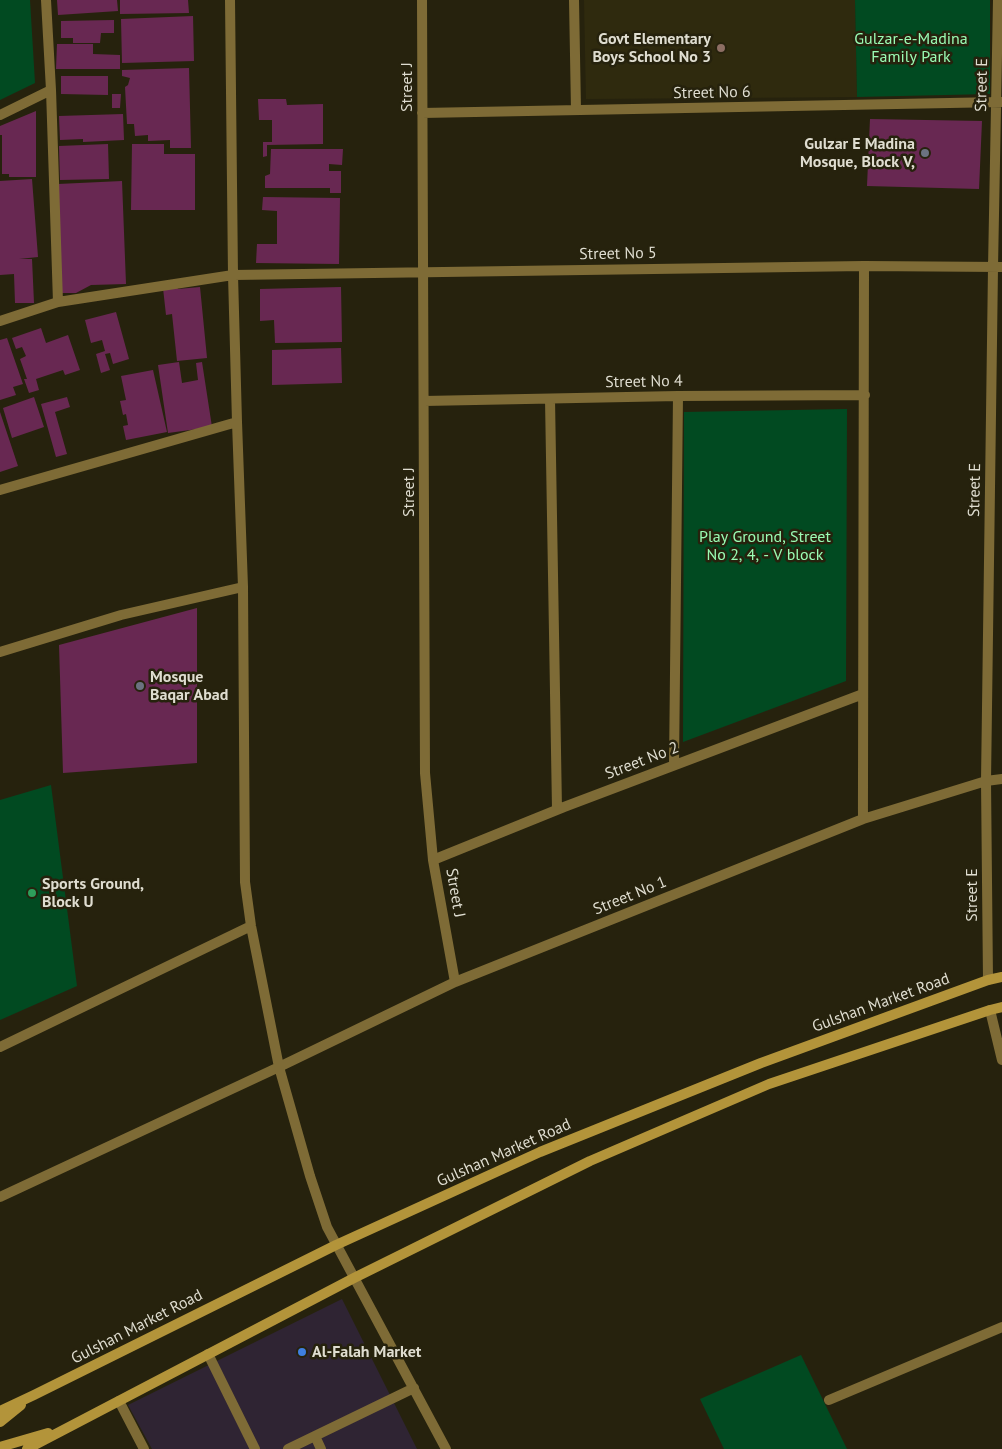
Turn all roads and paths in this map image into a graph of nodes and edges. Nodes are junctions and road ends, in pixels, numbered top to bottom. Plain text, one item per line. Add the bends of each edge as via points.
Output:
1 (46, 0) edge
2 (230, 0) edge
3 (422, 0) edge
4 (574, 0) edge
5 (998, 0) edge
6 (51, 90) junction
7 (999, 102) edge
8 (576, 110) junction
9 (422, 113) junction
10 (0, 114) edge
11 (864, 266) junction
12 (997, 268) edge
13 (423, 272) junction
14 (234, 275) junction
15 (58, 302) junction
16 (0, 321) edge
17 (865, 395) junction
18 (678, 396) junction
19 (550, 399) junction
20 (424, 401) junction
21 (237, 422) junction
22 (0, 490) edge
23 (243, 587) junction
24 (0, 652) edge
25 (863, 694) junction
26 (674, 765) junction
27 (1002, 779) edge
28 (986, 781) junction
29 (557, 809) junction
30 (864, 819) junction
31 (433, 860) junction
32 (251, 926) junction
33 (1002, 978) edge
34 (988, 980) junction
35 (455, 982) junction
36 (1002, 1007) edge
37 (990, 1010) junction
38 (0, 1047) edge
39 (1002, 1060) edge
40 (279, 1066) junction
41 (0, 1197) edge
42 (336, 1245) junction
43 (354, 1278) junction
44 (1002, 1327) edge
45 (208, 1354) junction
46 (414, 1388) junction
47 (34, 1395) junction
48 (829, 1400) dead end
49 (119, 1401) junction
50 (0, 1410) edge
51 (0, 1422) edge
52 (71, 1426) junction
53 (315, 1436) junction
54 (0, 1447) edge
55 (27, 1449) edge
56 (144, 1449) edge
57 (255, 1449) edge
58 (288, 1449) edge
59 (321, 1449) edge
60 (446, 1449) edge

1 - 6 street
2 - 14 street
3 - 9 street, Street J
4 - 8 street
5 - 7 street, Street E
6 - 10 street
6 - 15 street
7 - 8 street, Street No 6
7 - 12 street, Street E
8 - 9 street, Street No 6
9 - 13 street, Street J
11 - 12 street, Street No 5
11 - 13 street, Street No 5
11 - 17 street
12 - 28 street, Street E
13 - 14 street, Street No 5
13 - 20 street, Street J
14 - 15 street, Street No 5
14 - 21 street
15 - 16 street, Street No 5
17 - 18 street, Street No 4
17 - 25 street
18 - 19 street, Street No 4
18 - 26 street
19 - 20 street, Street No 4
19 - 29 street
20 - 31 street, Street J via 425,773
21 - 22 street
21 - 23 street
23 - 24 street via 121,615
23 - 32 street via 245,882
25 - 26 street, Street No 2
25 - 30 street
26 - 29 street, Street No 2
27 - 28 street, Street No 1
28 - 30 street, Street No 1
28 - 34 street, Street E
29 - 31 street, Street No 2
30 - 35 street, Street No 1
31 - 35 street, Street J
32 - 38 street
32 - 40 street
33 - 34 main road, Gulshan Market Road
34 - 42 main road, Gulshan Market Road via 761,1062 540,1152
35 - 40 street, Street No 1
36 - 37 main road
37 - 39 street
37 - 43 main road via 769,1084 590,1161
40 - 41 street, Street No 1
40 - 42 street via 310,1176
42 - 43 street
42 - 47 main road, Gulshan Market Road
43 - 45 main road
43 - 46 street
44 - 48 street
45 - 49 main road
45 - 57 street
46 - 53 street
46 - 60 street
47 - 50 main road, Gulshan Market Road
47 - 51 main road, Gulshan Market Road
49 - 52 main road
49 - 56 street
52 - 54 main road
52 - 55 main road
53 - 58 street
53 - 59 street

